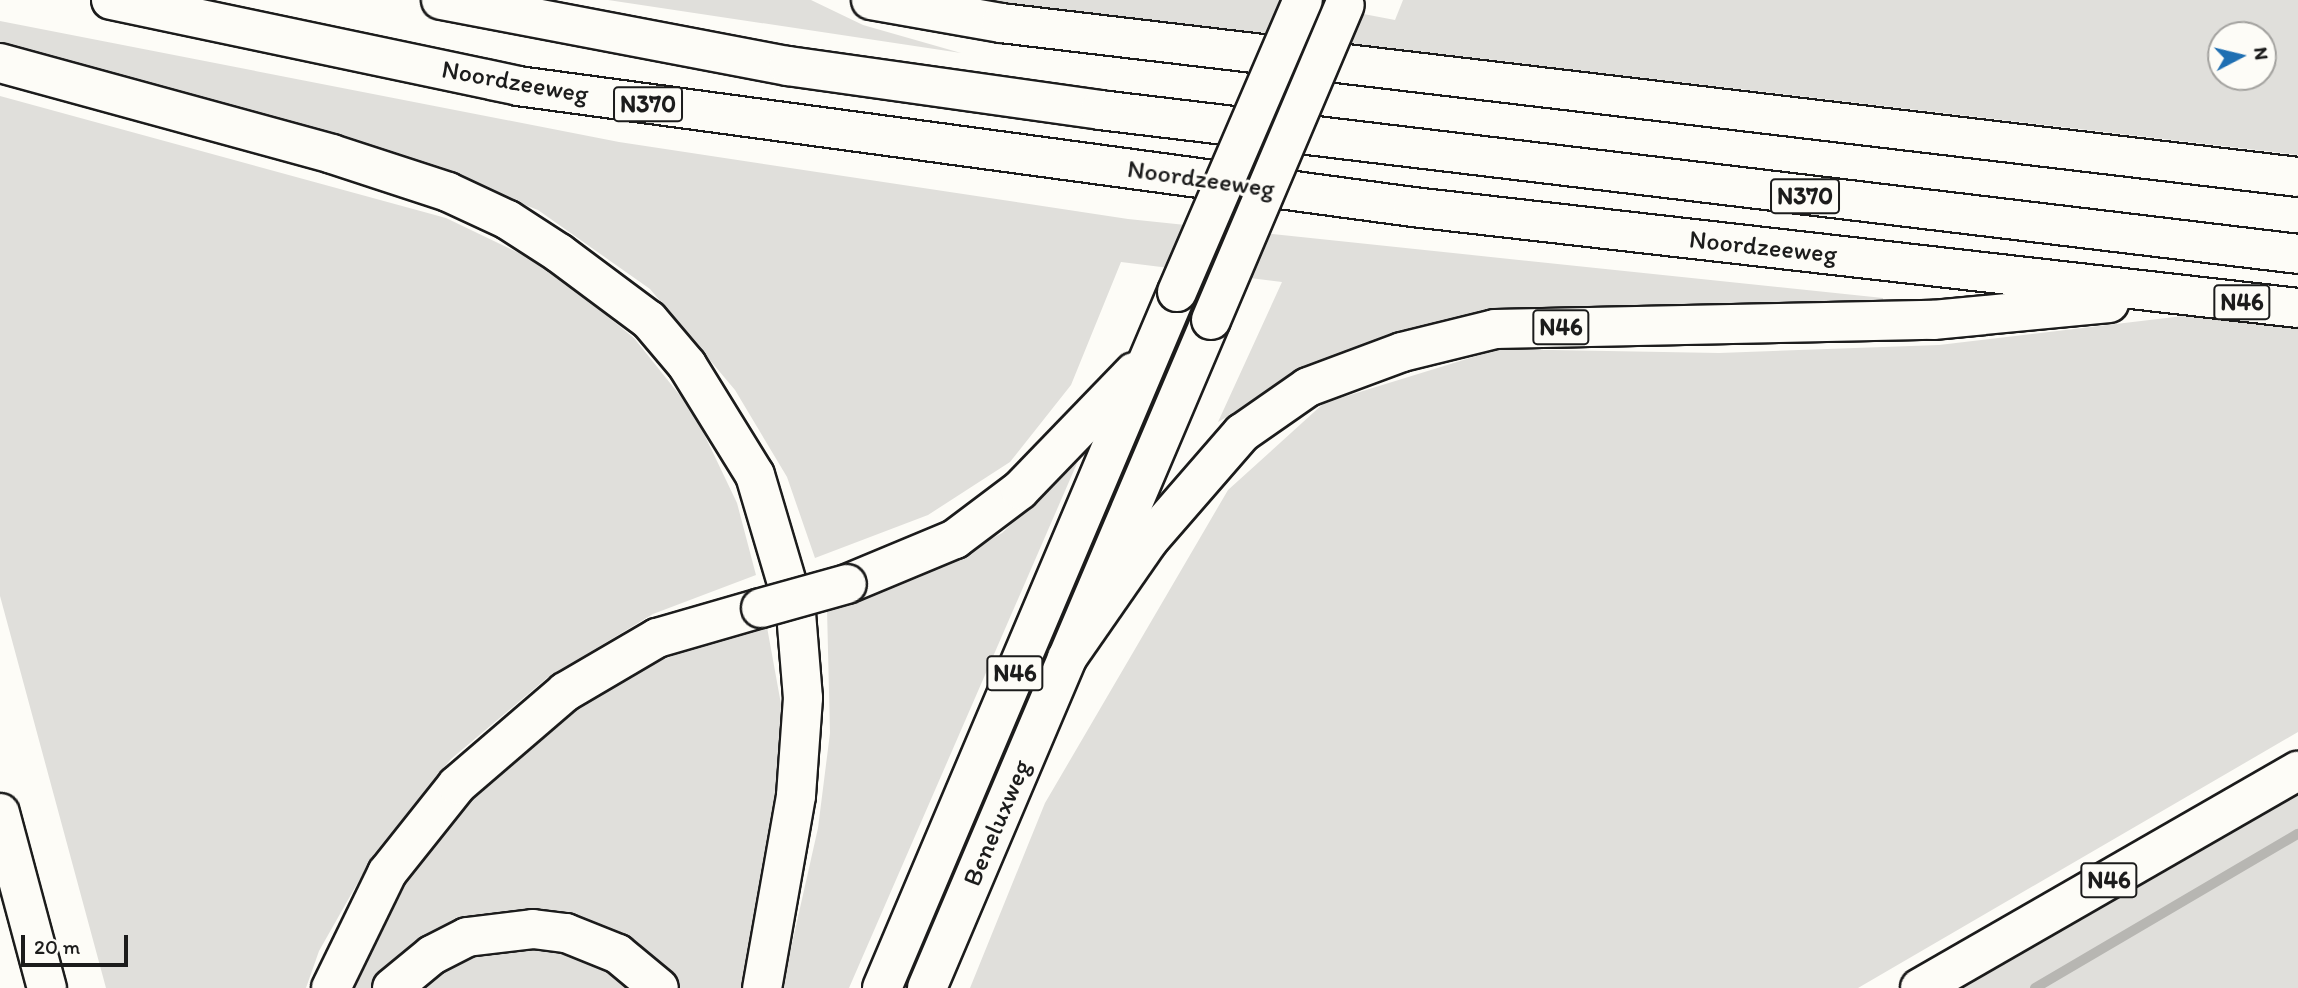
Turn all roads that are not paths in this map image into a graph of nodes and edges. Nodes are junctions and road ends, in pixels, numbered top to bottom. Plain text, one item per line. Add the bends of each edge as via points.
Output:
1 (111, 0) edge
2 (441, 0) edge
3 (870, 0) edge
4 (1303, 0) edge
5 (1346, 2) edge
6 (0, 63) edge
7 (2298, 177) edge
8 (2298, 254) edge
9 (2187, 295) junction
10 (2298, 308) edge
11 (1147, 358) junction
12 (1067, 658) junction
13 (2298, 771) edge
14 (0, 813) edge
15 (5, 849) edge
16 (47, 988) edge
17 (331, 988) edge
18 (392, 988) edge
19 (659, 988) edge
20 (762, 988) edge
21 (882, 988) edge
22 (927, 988) edge
23 (1920, 988) edge

1 - 9 main road, Noordzeeweg / N370 via 518,86 1413,207
2 - 8 main road, Noordzeeweg / N370 via 788,66 1100,110
3 - 7 main road via 1001,23
4 - 11 main road, N46, bridge
5 - 12 main road, N46, bridge
6 - 20 main road via 332,154 448,192 508,220 559,253 649,320 687,365 755,475 796,613 803,698 796,796
9 - 10 main road, Noordzeeweg / N46
9 - 12 main road, N46 via 1933,320 1495,329 1402,352 1308,387 1242,433 1149,540
11 - 17 main road, N46, bridge via 1020,490 955,539 847,584 657,638 565,692 457,785 387,873
11 - 21 main road, N46
12 - 22 main road, Beneluxweg / N46
13 - 23 main road, N46
14 - 15 main road
15 - 16 main road
18 - 19 main road via 432,955 467,937 534,929 566,933 618,954

